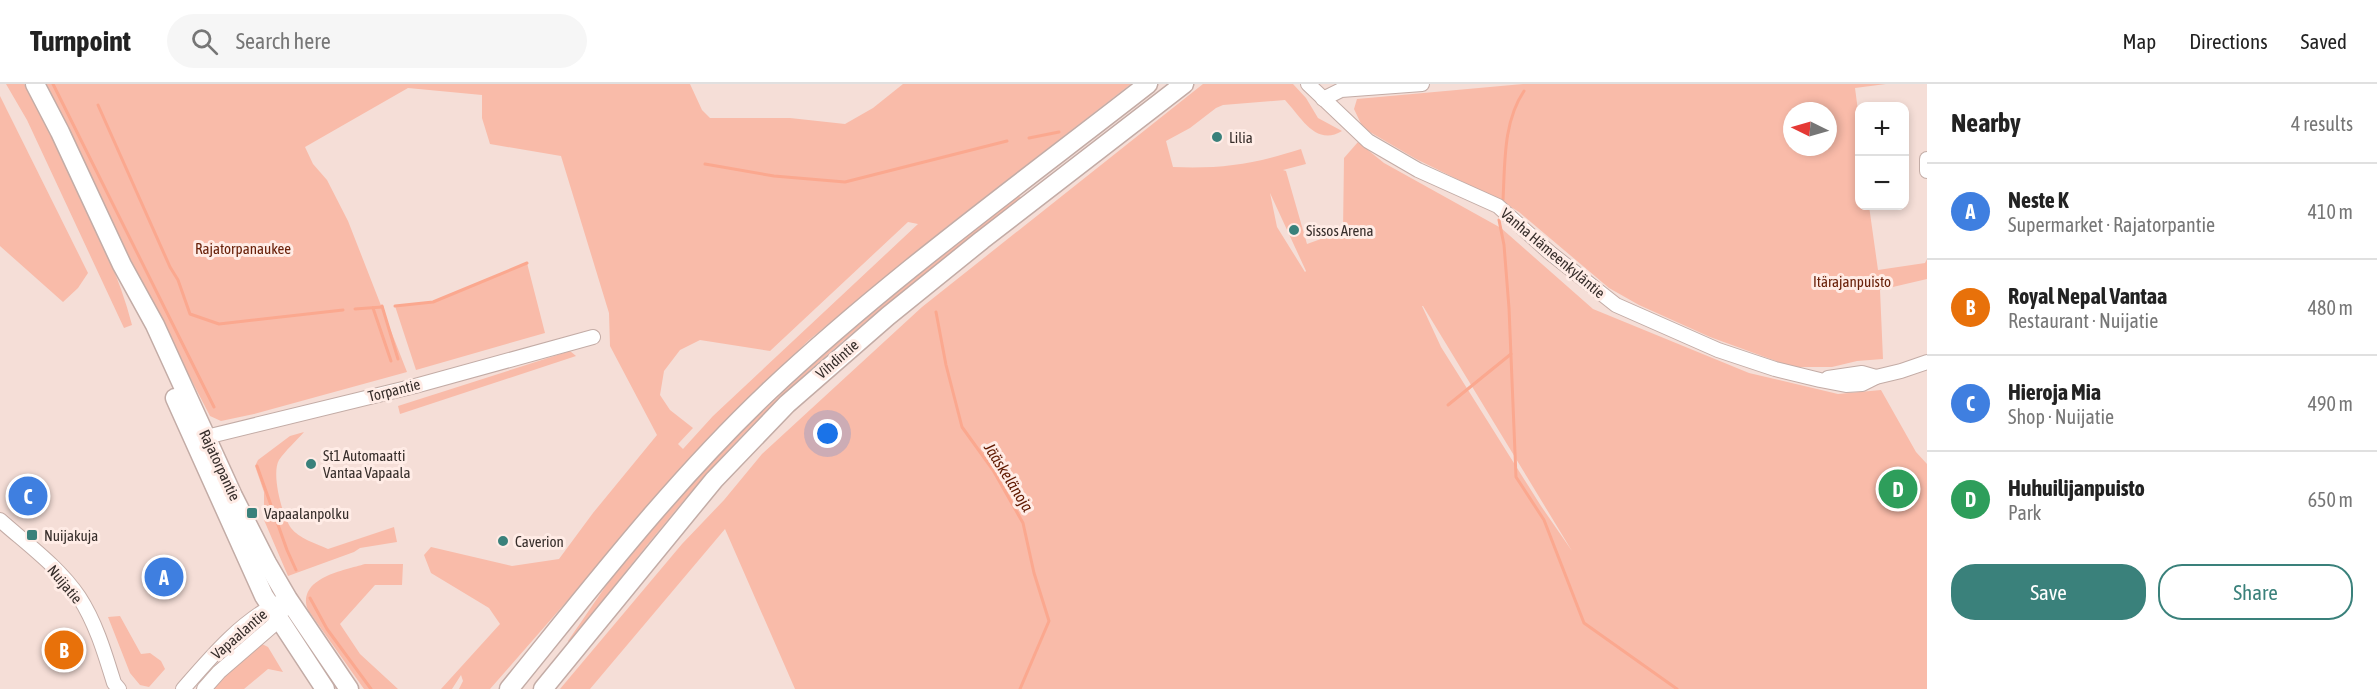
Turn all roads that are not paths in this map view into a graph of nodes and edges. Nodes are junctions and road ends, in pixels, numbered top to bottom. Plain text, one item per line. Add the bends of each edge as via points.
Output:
1 (35, 84) edge
2 (1148, 84) edge
3 (1184, 84) edge
4 (1308, 84) edge
5 (1422, 84) edge
6 (1323, 99) junction
7 (1927, 159) edge
8 (1927, 171) edge
9 (593, 337) dead end
10 (1927, 362) edge
11 (200, 438) junction
12 (0, 520) edge
13 (288, 598) junction
14 (274, 614) junction
15 (108, 664) junction
16 (119, 689) edge
17 (128, 689) edge
18 (183, 689) edge
19 (204, 689) edge
20 (325, 689) edge
21 (349, 689) edge
22 (509, 689) edge
23 (543, 689) edge

1 - 11 main road, Rajatorpantie via 122,265 141,322
2 - 22 main road, Vihdintie via 883,292 769,392 653,512
3 - 23 main road, Vihdintie via 965,254 787,405 714,480
4 - 6 street, Vanha Hämeenkyläntie
5 - 6 street via 1341,90
6 - 10 street, Vanha Hämeenkyläntie via 1368,141 1418,170 1498,206 1616,305 1718,350 1820,380 1854,385
7 - 8 street
9 - 11 street, Torpantie via 415,386
11 - 13 main road, Rajatorpantie
11 - 14 main road, Rajatorpantie
12 - 15 street, Nuijatie via 60,574 80,598
13 - 14 street, Vapaalantie
13 - 21 main road, Rajatorpantie
14 - 18 street, Vapaalantie via 212,656
14 - 19 street, Vapaalantie
14 - 20 main road, Rajatorpantie
15 - 16 street, Nuijatie
15 - 17 street, Nuijatie

